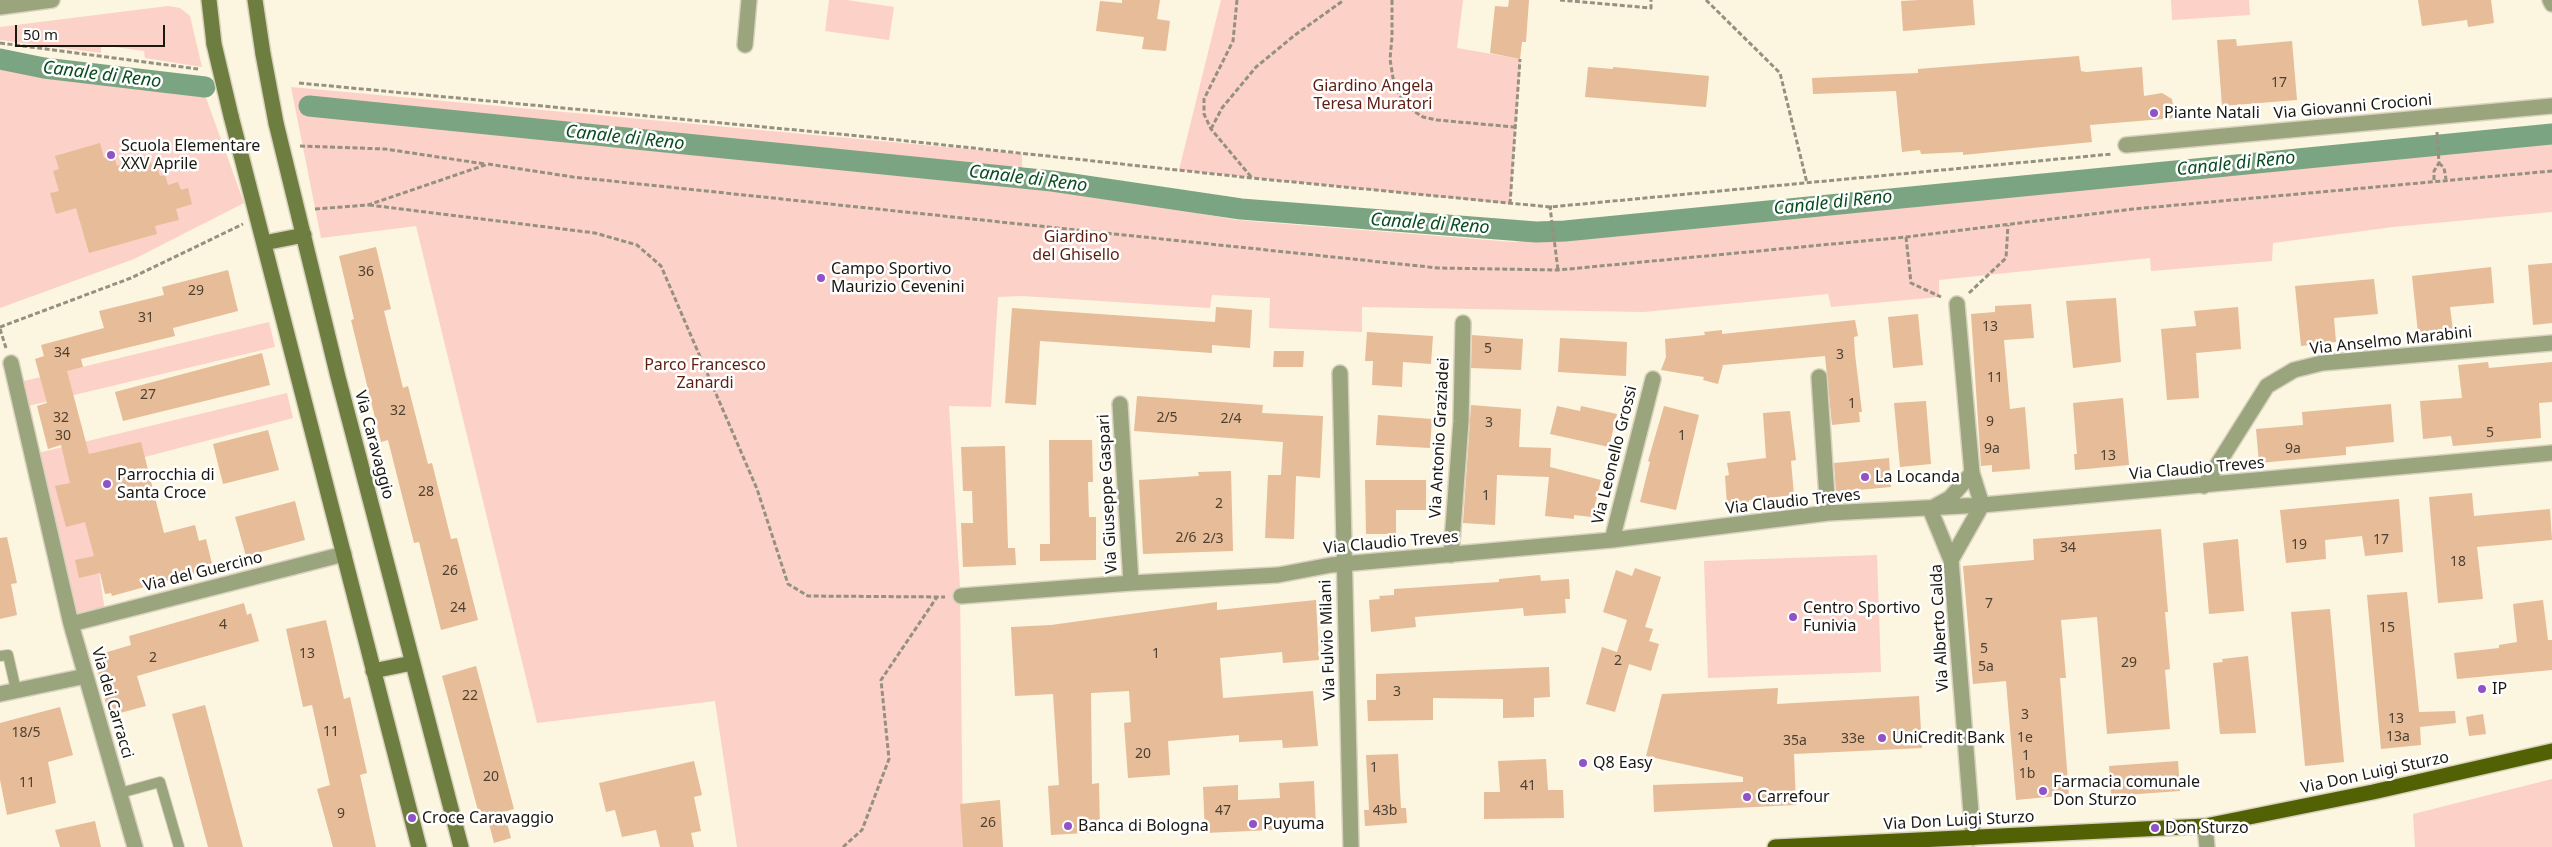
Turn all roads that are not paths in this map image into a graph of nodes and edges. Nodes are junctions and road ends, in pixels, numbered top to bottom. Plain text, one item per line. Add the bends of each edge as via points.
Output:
1 (52, 0) edge
2 (208, 0) edge
3 (255, 0) edge
4 (749, 0) edge
5 (2550, 0) edge
6 (2552, 4) edge
7 (0, 7) edge
8 (745, 45) dead end
9 (2552, 106) edge
10 (2126, 146) dead end
11 (304, 235) junction
12 (264, 243) junction
13 (1956, 304) road end
14 (1463, 323) dead end
15 (2552, 343) edge
16 (11, 363) dead end
17 (1340, 373) dead end
18 (1819, 377) dead end
19 (1653, 379) dead end
20 (1120, 404) dead end
21 (2552, 453) edge
22 (1972, 473) junction
23 (2204, 486) junction
24 (1982, 505) junction
25 (1930, 509) junction
26 (1828, 513) junction
27 (1612, 540) junction
28 (344, 554) junction
29 (1451, 555) junction
30 (1951, 560) junction
31 (1344, 564) junction
32 (1278, 575) joint
33 (1131, 583) junction
34 (961, 596) road end
35 (71, 624) junction
36 (0, 656) edge
37 (412, 663) junction
38 (373, 671) junction
39 (86, 676) junction
40 (16, 690) junction
41 (0, 694) edge
42 (2552, 751) edge
43 (120, 793) junction
44 (2205, 826) junction
45 (1973, 838) junction
46 (1934, 843) edge
47 (135, 847) edge
48 (179, 847) edge
49 (419, 847) edge
50 (461, 847) edge
51 (1351, 847) edge
52 (1775, 847) edge
53 (1792, 847) edge
54 (2207, 847) edge

1 - 7 street
2 - 12 main road, bridge via 214,44
3 - 11 main road, Via Caravaggio, bridge via 276,123
4 - 8 street
5 - 6 street
9 - 10 street, Via Giovanni Crocioni
11 - 12 main road
11 - 37 main road, Via Caravaggio
12 - 28 main road
13 - 22 street
14 - 29 street, Via Antonio Graziadei via 1461,421
15 - 23 street, Via Anselmo Marabini via 2322,363 2294,370 2267,386
16 - 35 street, Via dei Carracci
17 - 31 street, Via Fulvio Milani
18 - 26 street
19 - 27 street, Via Leonello Grossi
20 - 33 street, Via Giuseppe Gaspari
21 - 23 street, Via Claudio Treves
22 - 24 street
22 - 25 street via 1950,498
23 - 24 street, Via Claudio Treves
24 - 25 street, Via Claudio Treves
24 - 30 street, Via Alberto Calda
25 - 26 street, Via Claudio Treves
25 - 30 street
26 - 27 street, Via Claudio Treves
27 - 29 street, Via Claudio Treves
28 - 35 street, Via del Guercino
28 - 38 main road
29 - 31 street, Via Claudio Treves
30 - 45 street, Via Alberto Calda
31 - 32 street, Via Claudio Treves
31 - 51 street, Via Fulvio Milani
32 - 33 street, Via Giuseppe Gaspari
33 - 34 street, Via Giuseppe Gaspari
35 - 39 street, Via dei Carracci
36 - 40 lane via 8,655
37 - 38 main road
37 - 50 main road, Via Caravaggio
38 - 49 main road
39 - 40 street
39 - 43 street, Via dei Carracci
40 - 41 street
42 - 44 main road, Via Don Luigi Sturzo
43 - 47 street, Via dei Carracci
43 - 48 lane via 160,782
44 - 45 main road, Via Don Luigi Sturzo
44 - 54 street
45 - 46 main road, Via Don Luigi Sturzo
46 - 53 main road, Via Don Luigi Sturzo
52 - 53 main road, Via Don Luigi Sturzo

